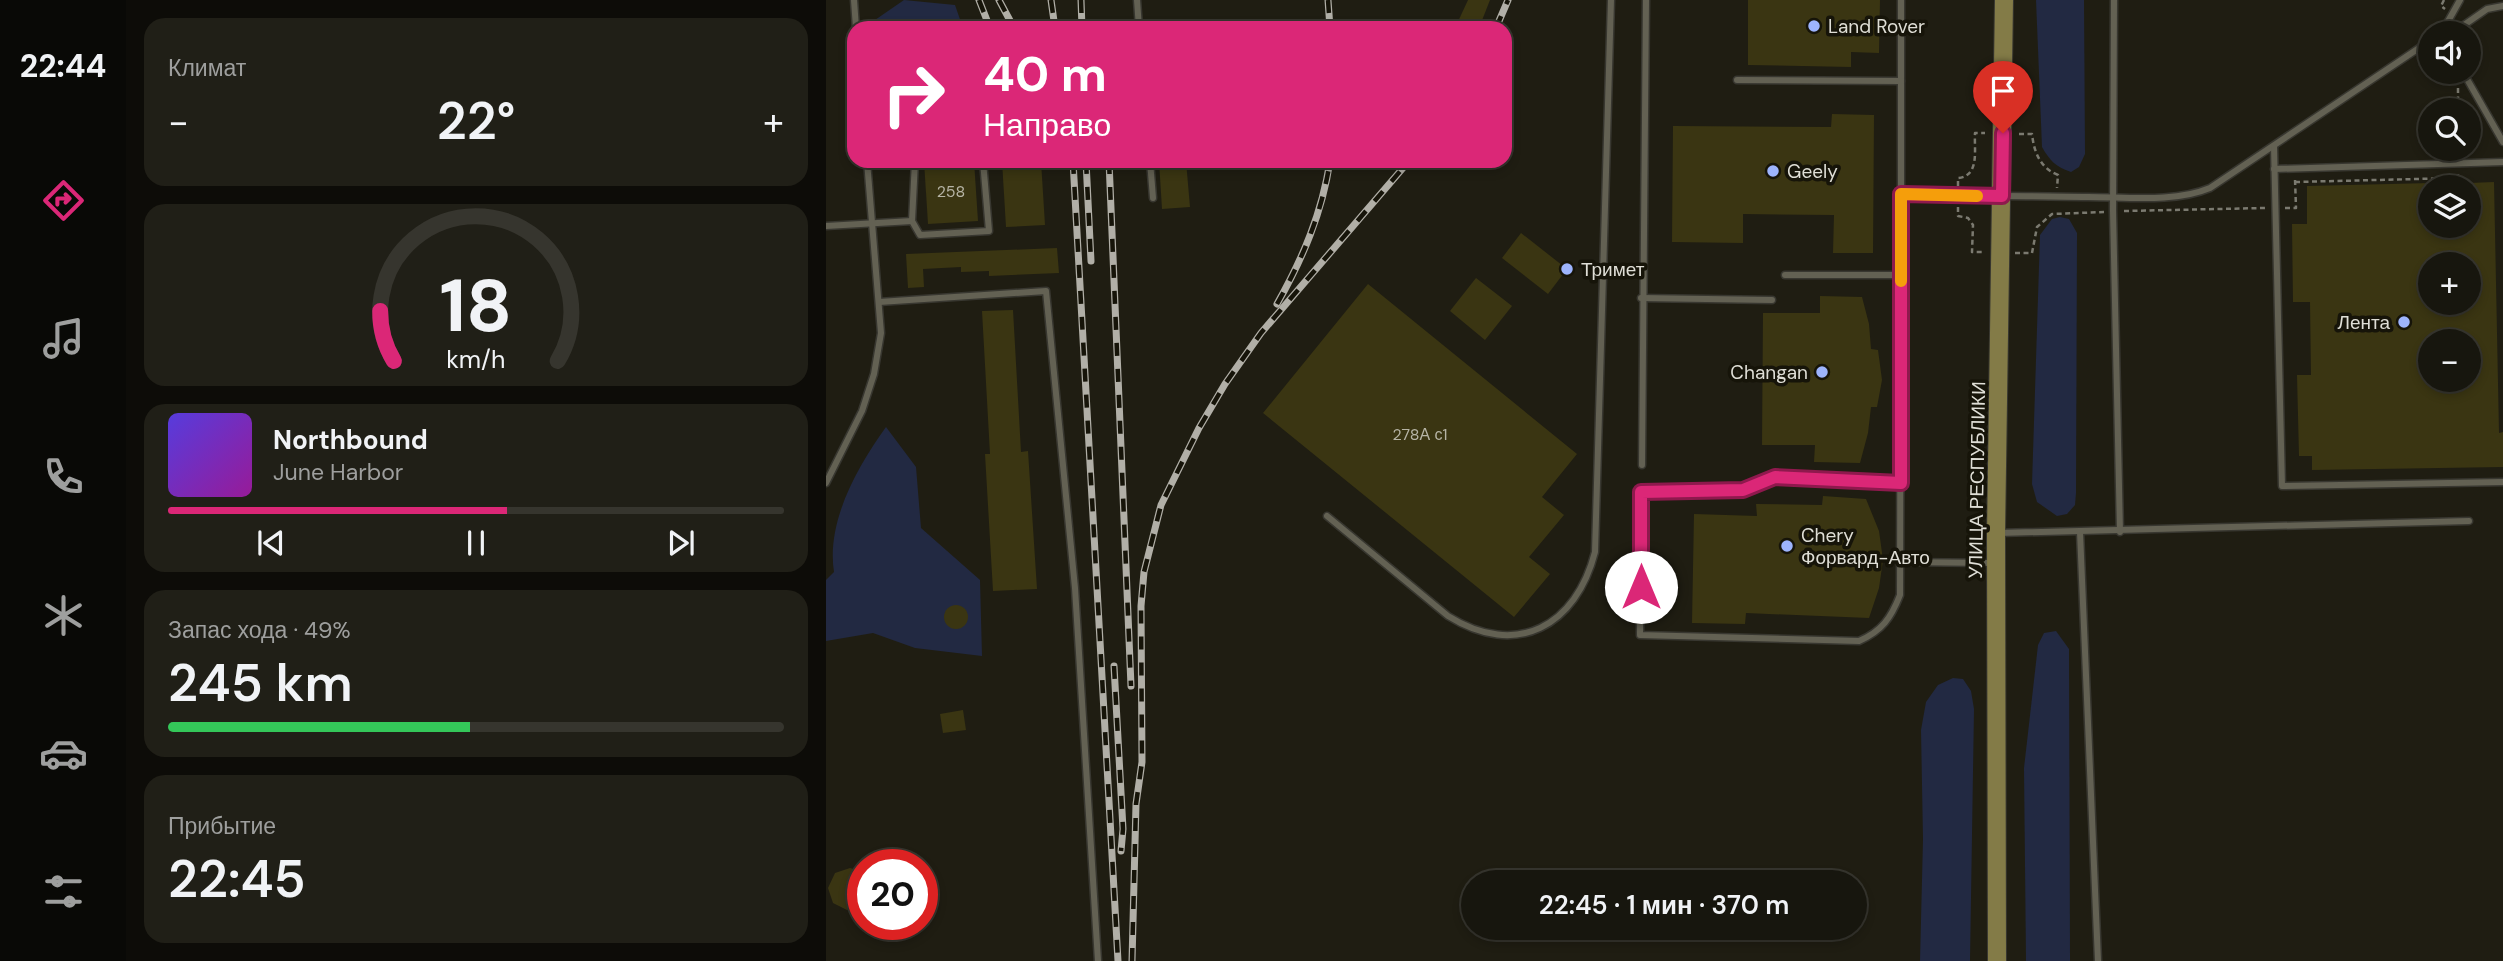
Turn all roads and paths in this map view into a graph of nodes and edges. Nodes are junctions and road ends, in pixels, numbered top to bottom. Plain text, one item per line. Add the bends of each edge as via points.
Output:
1 (854, 0) edge
2 (1137, 0) edge
3 (1611, 0) edge
4 (1646, 0) edge
5 (1901, 0) edge
6 (2004, 0) edge
7 (2114, 0) edge
8 (2460, 0) edge
9 (2503, 6) edge
10 (856, 21) edge
11 (1138, 21) edge
12 (2448, 21) edge
13 (2470, 21) edge
14 (2418, 49) edge
15 (1737, 80) dead end
16 (1901, 81) junction
17 (2470, 84) edge
18 (1975, 133) dead end
19 (2032, 134) dead end
20 (2503, 142) edge
21 (2274, 146) junction
22 (2503, 162) edge
23 (2458, 164) junction
24 (868, 168) edge
25 (915, 168) edge
26 (984, 168) edge
27 (1151, 168) edge
28 (2295, 168) junction
29 (2274, 169) junction
30 (2058, 175) dead end
31 (1958, 178) dead end
32 (2295, 182) junction
33 (1901, 194) junction
34 (2002, 196) junction
35 (2113, 197) junction
36 (1153, 198) dead end
37 (2275, 208) junction
38 (2113, 211) junction
39 (1958, 216) dead end
40 (912, 221) junction
41 (872, 223) junction
42 (826, 226) edge
43 (1972, 252) dead end
44 (2032, 253) dead end
45 (1784, 275) dead end
46 (1901, 275) junction
47 (1641, 299) junction
48 (1772, 300) dead end
49 (878, 302) junction
50 (1642, 465) dead end
51 (2503, 482) edge
52 (826, 483) edge
53 (1901, 483) junction
54 (1327, 516) dead end
55 (2469, 521) dead end
56 (2080, 532) junction
57 (2120, 532) junction
58 (1996, 533) junction
59 (1900, 562) junction
60 (1996, 564) junction
61 (1098, 961) edge
62 (1997, 961) edge
63 (2098, 961) edge

1 - 10 lane
2 - 11 lane
3 - 54 lane via 1595,552 1582,589 1556,619 1525,634 1469,629
4 - 47 lane
5 - 16 lane
6 - 34 main road, УЛИЦА РЕСПУБЛИКИ
7 - 35 lane
8 - 12 lane
9 - 13 lane via 2487,9
14 - 21 lane
15 - 16 lane
16 - 33 lane
17 - 20 lane
18 - 31 path via 1974,168
19 - 30 path via 2037,155
21 - 29 lane
21 - 35 lane via 2199,192
22 - 23 lane
23 - 28 lane
23 - 32 path via 2458,178
24 - 41 lane
25 - 40 lane
26 - 40 lane via 989,231 920,235
27 - 36 lane
28 - 29 lane
28 - 32 path
29 - 37 lane
32 - 37 path via 2296,208
33 - 34 lane
33 - 46 lane
34 - 35 lane
34 - 58 main road, УЛИЦА РЕСПУБЛИКИ
35 - 38 lane
37 - 38 path
37 - 51 lane via 2282,486
38 - 44 path via 2052,214 2038,227
38 - 57 lane
39 - 43 path via 1973,225
40 - 41 lane
41 - 42 lane
41 - 49 lane
45 - 46 lane
46 - 53 lane
47 - 48 lane
47 - 50 lane
49 - 52 lane via 881,333 874,374 862,411
49 - 61 lane via 1046,291 1075,588
53 - 59 lane
53 - 59 lane via 1775,477 1743,490 1641,492 1640,635 1859,641 1884,626 1894,611 1900,595
55 - 57 lane
56 - 57 lane
56 - 58 lane
56 - 63 lane
58 - 60 main road, УЛИЦА РЕСПУБЛИКИ
59 - 60 lane
60 - 62 main road, УЛИЦА РЕСПУБЛИКИ

